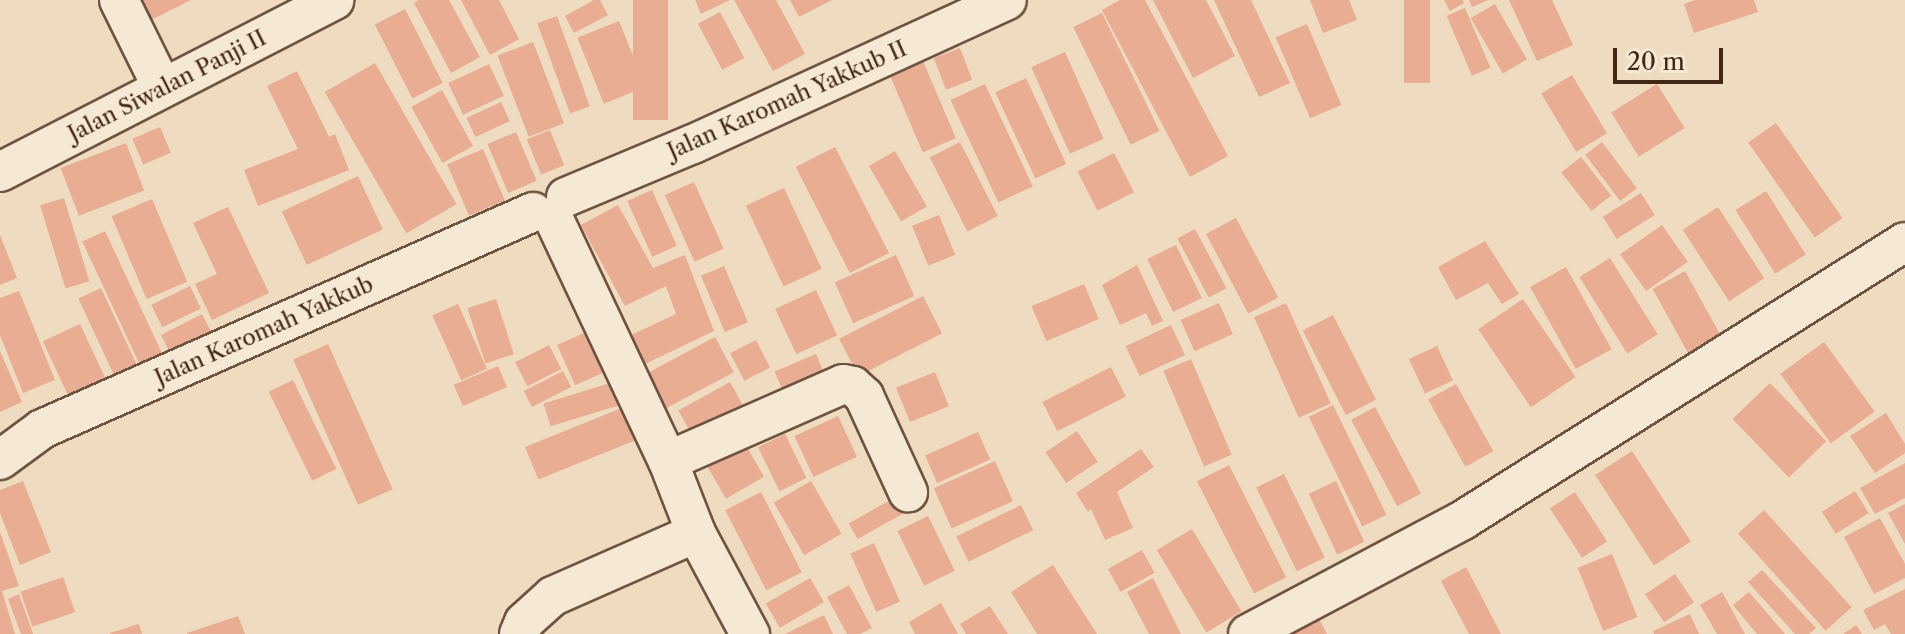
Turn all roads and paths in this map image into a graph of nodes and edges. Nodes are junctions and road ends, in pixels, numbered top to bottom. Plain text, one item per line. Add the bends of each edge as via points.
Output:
1 (119, 0) edge
2 (334, 0) edge
3 (1007, 0) edge
4 (162, 87) junction
5 (0, 172) edge
6 (551, 209) junction
7 (1905, 242) edge
8 (0, 460) edge
9 (668, 461) junction
10 (908, 492) dead end
11 (696, 533) junction
12 (519, 634) edge
13 (750, 634) edge
14 (1248, 634) edge

1 - 4 street
2 - 4 street, Jalan Siwalan Panji II
3 - 6 street, Jalan Karomah Yakkub II
4 - 5 street, Jalan Siwalan Panji II
6 - 8 street, Jalan Karomah Yakkub via 42,429
6 - 9 street
7 - 14 street via 1463,520
9 - 10 street via 843,384 864,396
9 - 11 street
11 - 12 street via 553,596 524,622
11 - 13 street

